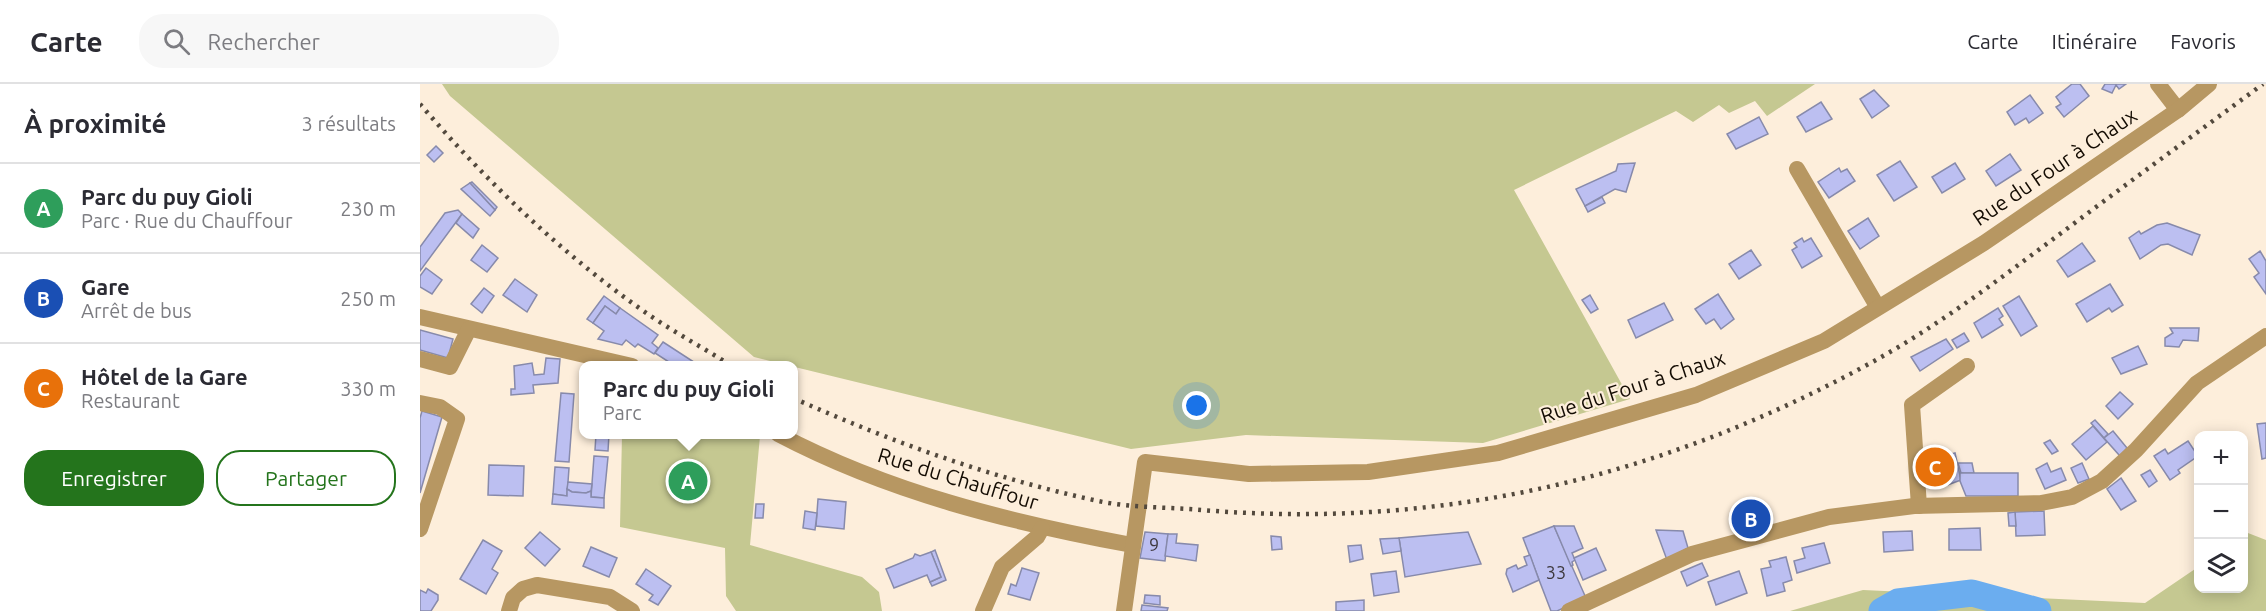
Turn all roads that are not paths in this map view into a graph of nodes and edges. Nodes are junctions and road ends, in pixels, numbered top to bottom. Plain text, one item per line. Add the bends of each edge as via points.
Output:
1 (2158, 84) edge
2 (2209, 84) edge
3 (2178, 110) junction
4 (1797, 169) dead end
5 (1877, 306) junction
6 (420, 317) edge
7 (469, 329) junction
8 (2266, 336) edge
9 (420, 359) edge
10 (610, 361) edge
11 (1967, 366) dead end
12 (420, 404) edge
13 (786, 439) edge
14 (1919, 506) junction
15 (1042, 528) junction
16 (420, 529) edge
17 (1134, 539) junction
18 (509, 611) edge
19 (632, 611) edge
20 (983, 611) edge
21 (1124, 611) edge
22 (1569, 611) edge

1 - 3 street
2 - 3 street, Rue du Four à Chaux
3 - 5 street, Rue du Four à Chaux via 1984,243
4 - 5 street
5 - 17 street, Rue du Four à Chaux via 1824,341 1696,395 1498,453 1356,472 1249,474 1145,462
6 - 7 street
7 - 9 street via 450,367
7 - 10 street
8 - 14 street via 2197,383 2111,474 2072,497 2041,503
11 - 14 street via 1912,405
12 - 16 street via 440,408 457,419
13 - 15 street, Rue du Chauffour via 898,488
14 - 22 street via 1828,517 1692,554
15 - 17 street, Rue du Chauffour
15 - 20 street via 1002,567
17 - 21 street
18 - 19 street via 513,598 523,589 537,585 610,597

